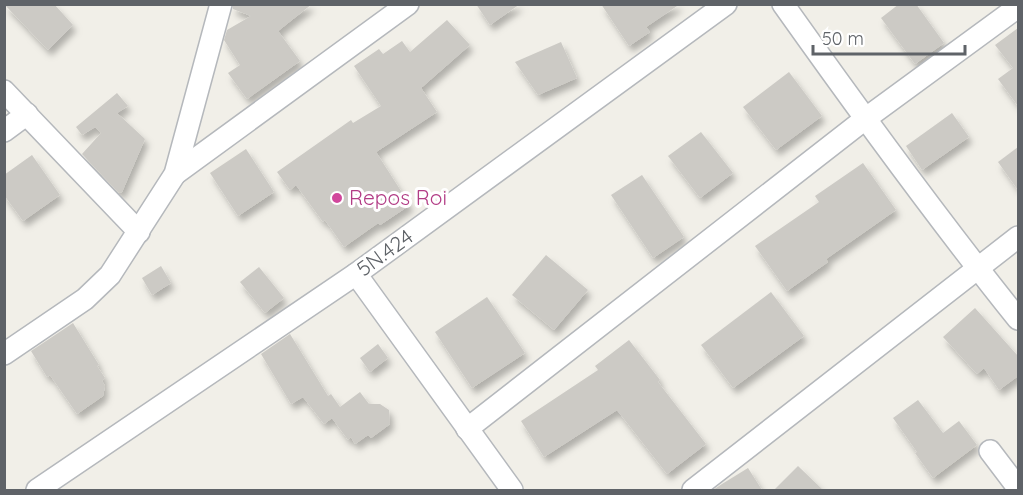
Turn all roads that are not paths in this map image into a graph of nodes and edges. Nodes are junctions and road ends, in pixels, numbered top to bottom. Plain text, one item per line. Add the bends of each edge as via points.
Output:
1 (221, 4) edge
2 (408, 4) edge
3 (726, 4) edge
4 (783, 4) edge
5 (1018, 7) edge
6 (4, 91) edge
7 (27, 114) junction
8 (865, 119) junction
9 (4, 130) edge
10 (175, 174) junction
11 (139, 232) junction
12 (1018, 237) edge
13 (977, 268) junction
14 (356, 274) junction
15 (1018, 319) edge
16 (4, 354) edge
17 (467, 429) junction
18 (990, 451) dead end
19 (1018, 489) edge
20 (37, 490) edge
21 (512, 490) edge
22 (693, 490) edge

1 - 10 street
2 - 10 street
3 - 14 street, 5N.424
4 - 8 street
5 - 8 street
6 - 7 street
7 - 9 street
7 - 11 street
8 - 13 street
8 - 17 street
10 - 11 street
11 - 16 street via 110,275 85,299
12 - 13 street
13 - 15 street
13 - 22 street
14 - 17 street
14 - 20 street, 5N.424
17 - 21 street
18 - 19 street

